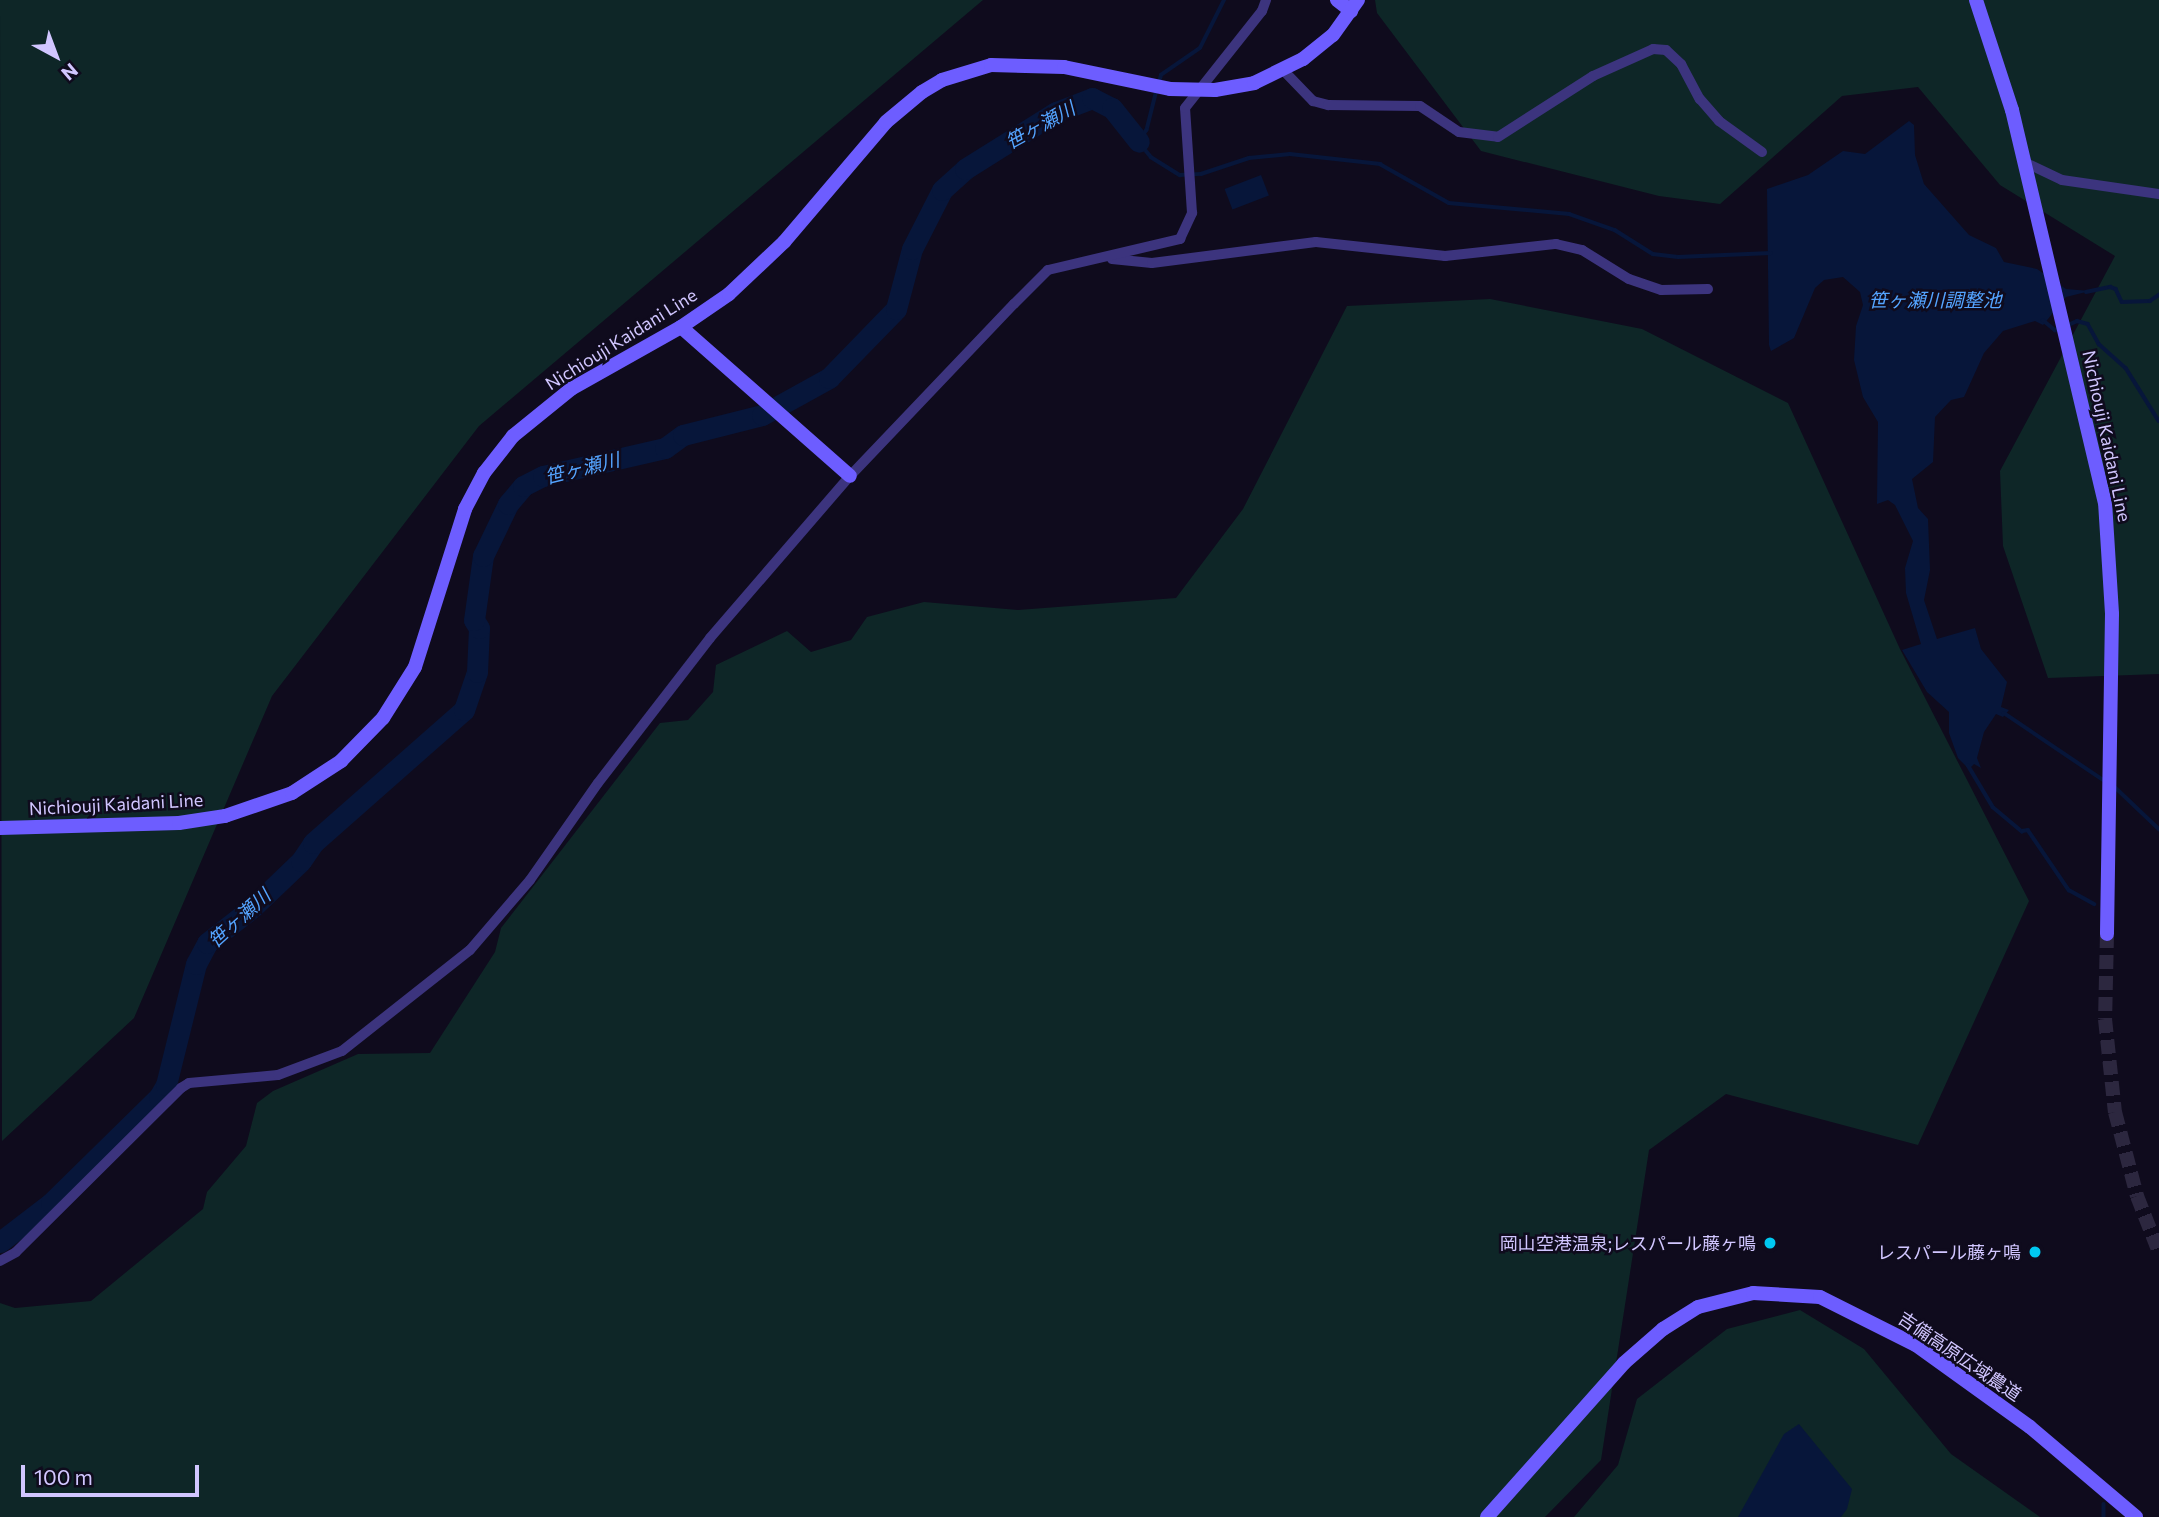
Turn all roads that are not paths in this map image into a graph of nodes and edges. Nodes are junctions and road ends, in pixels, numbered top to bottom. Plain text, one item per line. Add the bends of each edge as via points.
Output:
1 (1266, 0) edge
2 (1337, 0) edge
3 (1976, 0) edge
4 (1355, 6) edge
5 (1284, 71) junction
6 (1762, 152) dead end
7 (2024, 162) junction
8 (2159, 194) edge
9 (1101, 258) junction
10 (1707, 289) dead end
11 (681, 327) junction
12 (850, 476) junction
13 (0, 828) edge
14 (2108, 934) tunnel mouth
15 (0, 1261) edge
16 (1488, 1517) edge
17 (2136, 1517) edge

1 - 9 street via 1185,108 1192,213 1180,239
2 - 4 main road
3 - 7 main road, Nichiouji Kaidani Line via 1999,65
4 - 5 main road, Nichiouji Kaidani Line via 1318,48
5 - 6 street via 1313,101 1420,106 1460,132 1498,137 1593,76 1653,49 1666,50 1681,64 1700,99 1719,121
5 - 11 main road, Nichiouji Kaidani Line, bridge via 1216,90 1157,87 1064,67 991,65 942,80 922,92 864,145 755,272
7 - 8 street via 2062,180
7 - 14 main road, Nichiouji Kaidani Line via 2099,471 2110,541
9 - 10 street via 1152,262 1316,242 1446,256 1556,244 1581,250 1629,279 1661,290
9 - 12 street via 1048,270
11 - 12 main road
11 - 13 main road, Nichiouji Kaidani Line via 571,389 513,436 484,473 465,509 415,667 383,718 341,761 292,793 225,816 179,823
12 - 15 street via 710,638 530,880 470,950 342,1051 278,1075 189,1083 181,1088 16,1252
16 - 17 main road, 吉備高原広域農道 via 1624,1363 1663,1329 1698,1307 1764,1293 1820,1297 1916,1345 2030,1427

